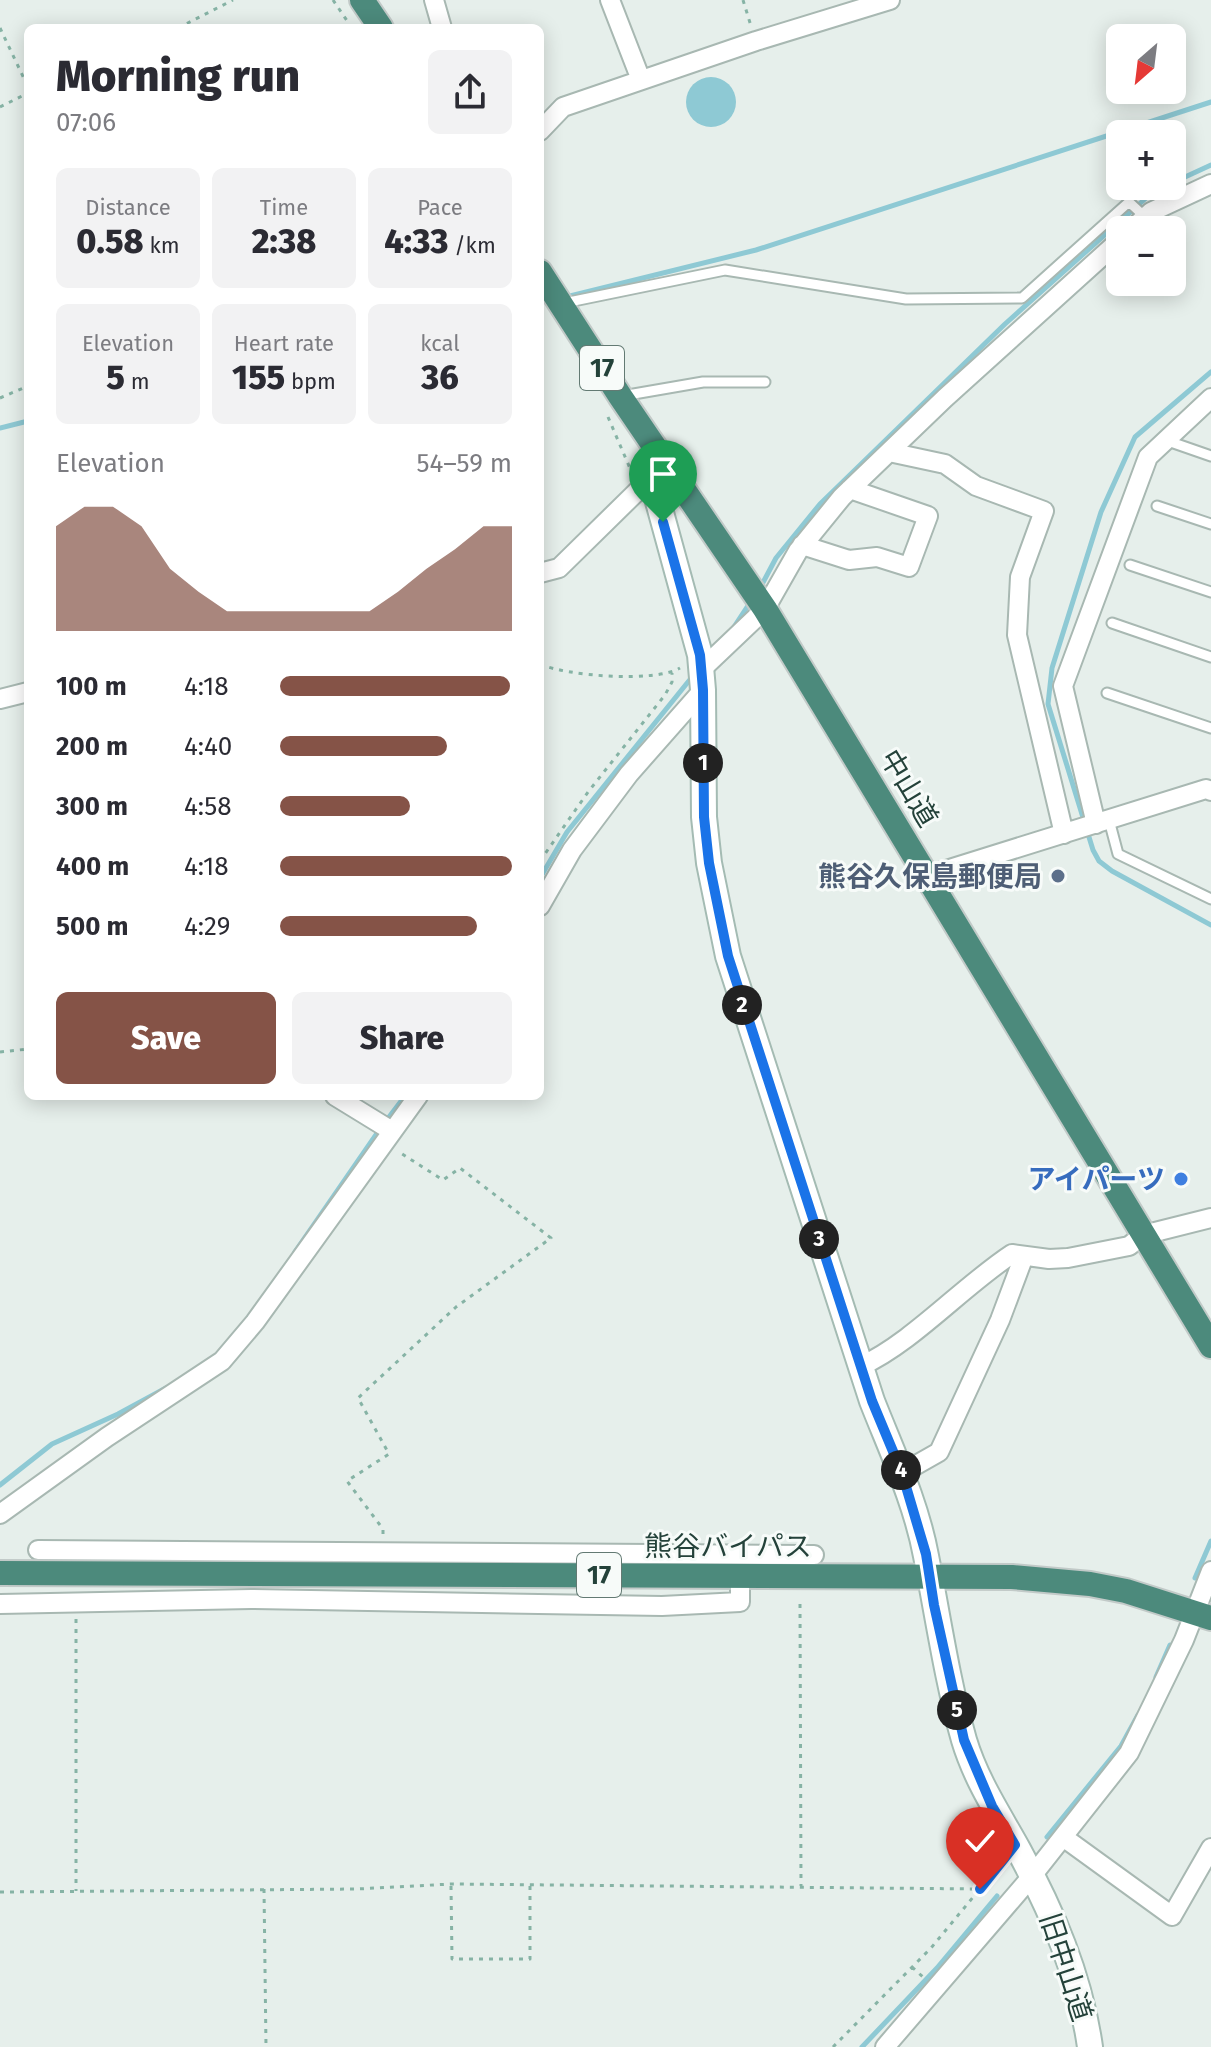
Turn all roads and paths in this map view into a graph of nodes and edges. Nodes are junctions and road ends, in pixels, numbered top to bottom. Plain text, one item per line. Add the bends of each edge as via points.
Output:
1 (233, 0) edge
2 (333, 0) edge
3 (362, 0) edge
4 (434, 0) edge
5 (610, 0) edge
6 (743, 0) edge
7 (890, 0) edge
8 (194, 21) junction
9 (187, 24) edge
10 (196, 24) edge
11 (349, 24) edge
12 (378, 24) edge
13 (441, 24) edge
14 (0, 28) edge
15 (756, 41) junction
16 (24, 79) edge
17 (641, 80) junction
18 (24, 95) edge
19 (0, 107) edge
20 (544, 127) edge
21 (1211, 184) edge
22 (1113, 216) edge
23 (1144, 216) edge
24 (1146, 216) edge
25 (1106, 223) edge
26 (1106, 253) edge
27 (544, 279) edge
28 (559, 304) junction
29 (765, 382) dead end
30 (24, 388) edge
31 (0, 398) edge
32 (1211, 398) edge
33 (613, 403) junction
34 (1165, 440) junction
35 (889, 452) junction
36 (1211, 456) edge
37 (666, 463) junction
38 (850, 489) junction
39 (640, 491) junction
40 (1157, 506) dead end
41 (1211, 524) edge
42 (802, 545) junction
43 (1130, 565) dead end
44 (544, 572) edge
45 (1211, 592) edge
46 (765, 609) junction
47 (1112, 623) dead end
48 (1211, 657) edge
49 (544, 665) edge
50 (702, 671) junction
51 (672, 673) junction
52 (24, 693) edge
53 (1107, 693) dead end
54 (0, 699) edge
55 (1211, 728) edge
56 (1209, 794) edge
57 (1100, 823) junction
58 (1070, 832) junction
59 (544, 855) edge
60 (927, 876) junction
61 (544, 899) edge
62 (1211, 899) edge
63 (24, 1049) edge
64 (0, 1052) edge
65 (340, 1100) edge
66 (415, 1100) edge
67 (387, 1136) junction
68 (1211, 1218) edge
69 (1143, 1235) junction
70 (1024, 1256) junction
71 (1211, 1346) edge
72 (861, 1366) junction
73 (902, 1473) junction
74 (0, 1514) edge
75 (38, 1550) dead end
76 (382, 1554) junction
77 (814, 1555) dead end
78 (180, 1564) junction
79 (652, 1565) junction
80 (1211, 1571) edge
81 (0, 1573) edge
82 (740, 1575) junction
83 (929, 1577) junction
84 (76, 1602) junction
85 (0, 1604) edge
86 (800, 1604) dead end
87 (1205, 1617) edge
88 (1063, 1837) junction
89 (1015, 1845) junction
90 (1211, 1848) edge
91 (1032, 1876) junction
92 (451, 1884) junction
93 (530, 1886) junction
94 (801, 1886) junction
95 (264, 1889) junction
96 (980, 1889) junction
97 (76, 1891) junction
98 (0, 1892) edge
99 (266, 2047) edge
100 (833, 2047) edge
101 (885, 2047) edge
102 (1090, 2047) edge

1 - 8 path
2 - 11 path
3 - 12 highway
4 - 13 street
5 - 17 street
6 - 15 path
7 - 15 street
8 - 9 path
8 - 10 path
14 - 16 path
15 - 17 street
17 - 20 street via 563,107
18 - 19 path
21 - 24 street
22 - 23 lane via 1129,202
25 - 28 lane via 1022,298 906,299 725,270
26 - 35 street
27 - 28 highway, 中山道 / 17
28 - 33 highway, 中山道 / 17
29 - 33 lane via 703,382
30 - 31 path
32 - 34 street
33 - 37 highway, 中山道 / 17
33 - 39 path
34 - 36 lane
34 - 57 street via 1148,457 1063,686
35 - 38 street
35 - 58 street via 945,464 976,486 1044,511 1020,577 1017,635
37 - 39 street
37 - 46 highway, 中山道 / 17
37 - 50 main road, 旧中山道 via 657,498
38 - 42 street
38 - 42 street via 928,516 909,567 877,557 849,560
39 - 44 street via 559,568
40 - 41 lane
42 - 46 street
43 - 45 lane
46 - 50 street
46 - 60 highway, 中山道 / 17
47 - 48 lane
49 - 51 path via 588,674
50 - 51 path
50 - 61 street via 572,850
50 - 72 main road, 旧中山道 via 704,817 728,956
51 - 59 path via 665,695
52 - 54 street
53 - 55 lane
56 - 57 street
57 - 58 street
57 - 62 lane via 1118,854
58 - 60 street
60 - 69 highway, 中山道 / 17
63 - 64 path
65 - 67 street
66 - 67 street
67 - 74 street via 222,1361
67 - 76 path via 443,1180 460,1168 551,1238 456,1307 358,1398 389,1454 347,1481 383,1529
68 - 69 street
69 - 70 street via 1129,1246 1068,1258
69 - 71 highway, 中山道 / 17
70 - 72 street via 1012,1254 988,1270 901,1341
70 - 73 street via 939,1452
72 - 73 main road, 旧中山道
73 - 83 main road, 旧中山道
75 - 78 street
76 - 78 street
76 - 79 street
77 - 79 street
78 - 79 highway, 熊谷バイパス / 17
78 - 81 highway, 熊谷バイパス / 17
79 - 82 highway, 熊谷バイパス / 17
80 - 87 street
82 - 83 highway, 熊谷バイパス / 17
82 - 84 street via 740,1602 662,1606 251,1599
83 - 87 highway, 熊谷バイパス / 17 via 1090,1584
83 - 89 main road, 旧中山道 via 964,1740
84 - 85 street
84 - 97 path
86 - 94 path
87 - 88 street via 1184,1640 1129,1753
88 - 90 street via 1172,1916
88 - 91 street
89 - 91 main road, 旧中山道
89 - 96 path
91 - 101 street
91 - 102 main road, 旧中山道 via 1062,1938
92 - 93 path
92 - 93 path via 452,1959 530,1959
92 - 95 path
93 - 94 path
94 - 96 path
95 - 97 path
95 - 99 path
96 - 100 path via 931,1948
97 - 98 path

